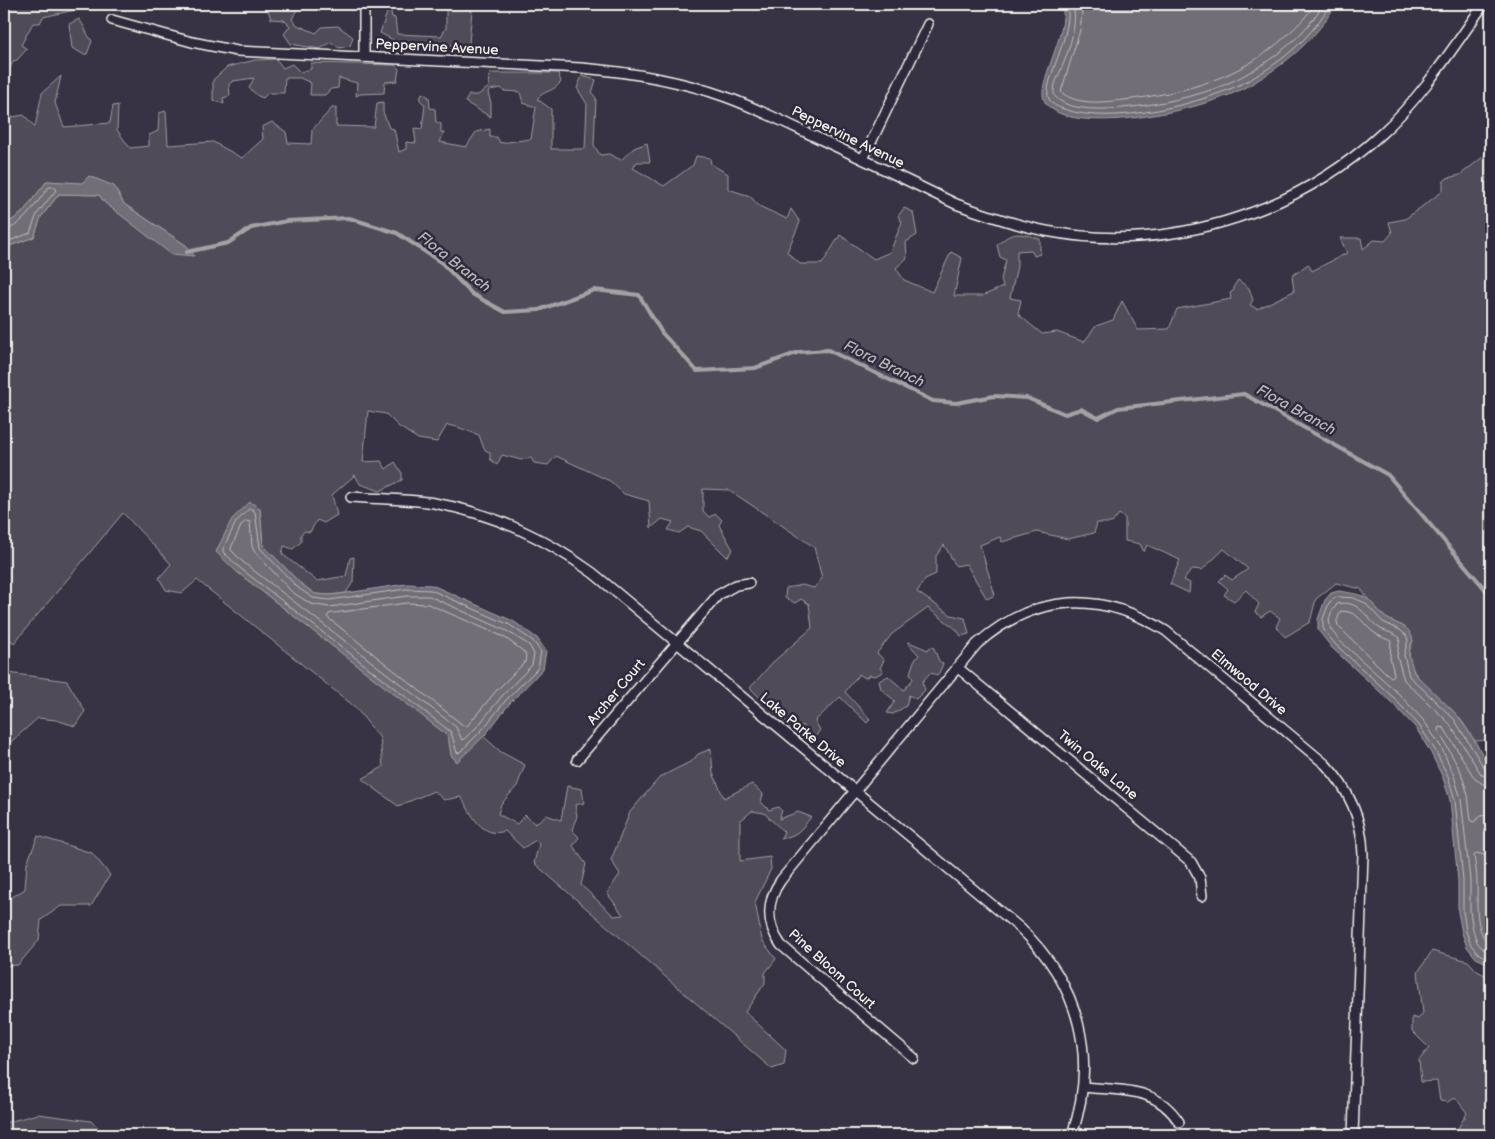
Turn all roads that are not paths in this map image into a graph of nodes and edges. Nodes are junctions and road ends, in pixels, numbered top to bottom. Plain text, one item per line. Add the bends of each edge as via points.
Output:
1 (364, 4) edge
2 (1484, 4) edge
3 (112, 20) dead end
4 (928, 24) dead end
5 (364, 57) junction
6 (862, 159) junction
7 (351, 497) dead end
8 (749, 583) dead end
9 (676, 643) junction
10 (957, 667) junction
11 (578, 760) dead end
12 (855, 791) junction
13 (1202, 896) dead end
14 (914, 1058) dead end
15 (1083, 1087) junction
16 (1179, 1122) dead end
17 (1072, 1135) edge
18 (1353, 1135) edge

1 - 5 street
2 - 6 street, Peppervine Avenue via 1406,110 1360,152 1301,190 1219,223 1152,236 1082,236 1048,231 1014,224 956,204
3 - 5 street, Peppervine Avenue via 210,47 237,51
4 - 6 street
5 - 6 street, Peppervine Avenue via 581,68 651,76 725,96
7 - 9 street, Lake Parke Drive via 433,503 469,511 530,533 593,573
8 - 9 street, Archer Court via 736,585 718,596
9 - 11 street, Archer Court
9 - 12 street, Lake Parke Drive
10 - 12 street, Elmwood Drive
10 - 13 street, Twin Oaks Lane via 1191,862 1200,878
10 - 18 street, Elmwood Drive via 988,635 1024,613 1064,603 1112,606 1166,631 1333,772 1356,810 1363,843
12 - 14 street, Pine Bloom Court via 776,886 769,909 770,924 786,951
12 - 15 street, Lake Parke Drive via 1020,928 1046,956 1066,989 1079,1025 1084,1063
15 - 16 street via 1143,1093 1156,1098
15 - 17 street, Lake Parke Drive

